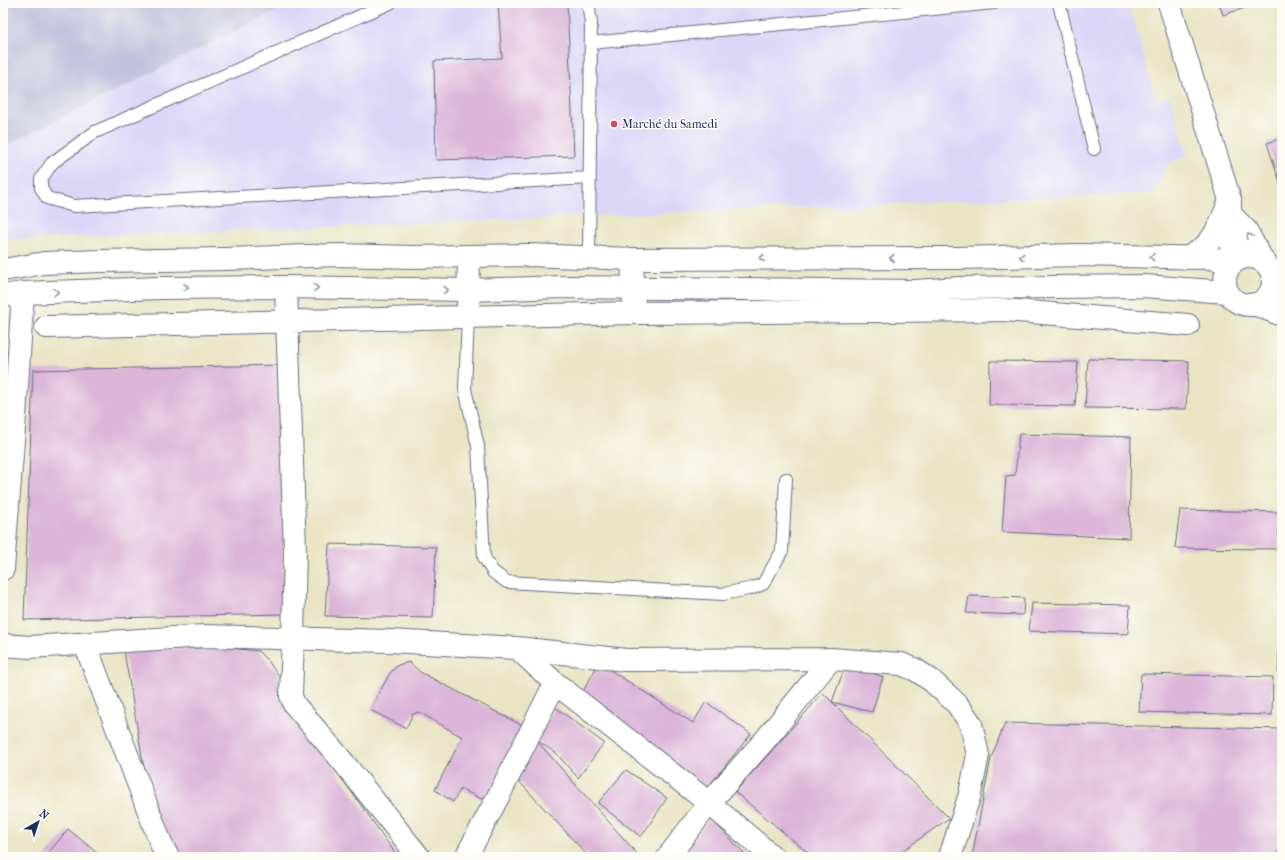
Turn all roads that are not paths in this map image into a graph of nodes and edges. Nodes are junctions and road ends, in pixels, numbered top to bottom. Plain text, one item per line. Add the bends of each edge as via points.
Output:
1 (390, 3) edge
2 (588, 3) edge
3 (994, 3) edge
4 (1059, 3) edge
5 (1169, 3) edge
6 (591, 43) junction
7 (1094, 149) dead end
8 (590, 178) junction
9 (1231, 207) junction
10 (469, 257) junction
11 (589, 258) junction
12 (632, 258) junction
13 (958, 258) junction
14 (1186, 258) junction
15 (1234, 261) junction
16 (3, 270) edge
17 (1272, 271) edge
18 (286, 287) junction
19 (1004, 287) junction
20 (634, 288) junction
21 (958, 288) junction
22 (469, 290) junction
23 (1227, 292) junction
24 (13, 295) edge
25 (1254, 304) junction
26 (1004, 310) junction
27 (634, 313) junction
28 (1282, 315) edge
29 (468, 317) junction
30 (287, 321) junction
31 (1188, 326) dead end
32 (46, 327) dead end
33 (786, 479) dead end
34 (3, 569) edge
35 (293, 638) junction
36 (85, 644) junction
37 (3, 645) edge
38 (517, 648) junction
39 (831, 658) junction
40 (555, 683) junction
41 (709, 803) junction
42 (161, 853) edge
43 (419, 857) edge
44 (466, 857) edge
45 (668, 857) edge
46 (773, 857) edge
47 (950, 857) edge

1 - 8 lane via 95,132 52,163 41,179 41,188 47,198 74,206
2 - 6 lane
3 - 6 lane
4 - 7 lane
5 - 9 street
6 - 8 lane
8 - 11 lane
9 - 14 street via 1212,240 1204,248
9 - 15 street via 1230,243
17 -> 9 street
10 - 11 street via 529,255
10 - 16 street via 338,255 101,261 44,263
10 - 22 street
11 - 12 street
13 -> 12 street
12 - 20 street
14 -> 13 street
13 - 21 street
14 - 15 street
15 - 17 street via 1242,257 1256,258
15 - 23 street via 1225,276
17 - 25 street via 1271,290 1262,301
18 -> 22 street
24 -> 18 street via 161,288
18 - 30 street
19 - 21 street
19 - 23 street via 1144,286
19 - 26 street
20 - 21 street via 916,291
20 - 22 street via 565,286
20 - 27 street
22 - 29 street
23 - 25 street via 1238,302
24 - 34 street via 15,424
25 - 28 street
26 - 27 street
26 - 31 street
27 - 29 street
29 - 30 street
29 - 33 lane via 465,389 478,446 484,557 494,572 507,582 723,594 753,588 763,584 782,551
30 - 32 street
30 - 35 street via 295,550
35 - 36 street via 204,636
35 - 38 street
35 - 43 street via 291,696 294,704
36 - 37 street via 30,647
36 - 42 street
38 - 39 street via 626,660
38 - 40 street
39 - 41 street via 765,740
39 - 47 street via 901,664 916,670 957,704 971,724 978,755 970,794
40 - 41 street
40 - 44 street
41 - 45 street
41 - 46 street

